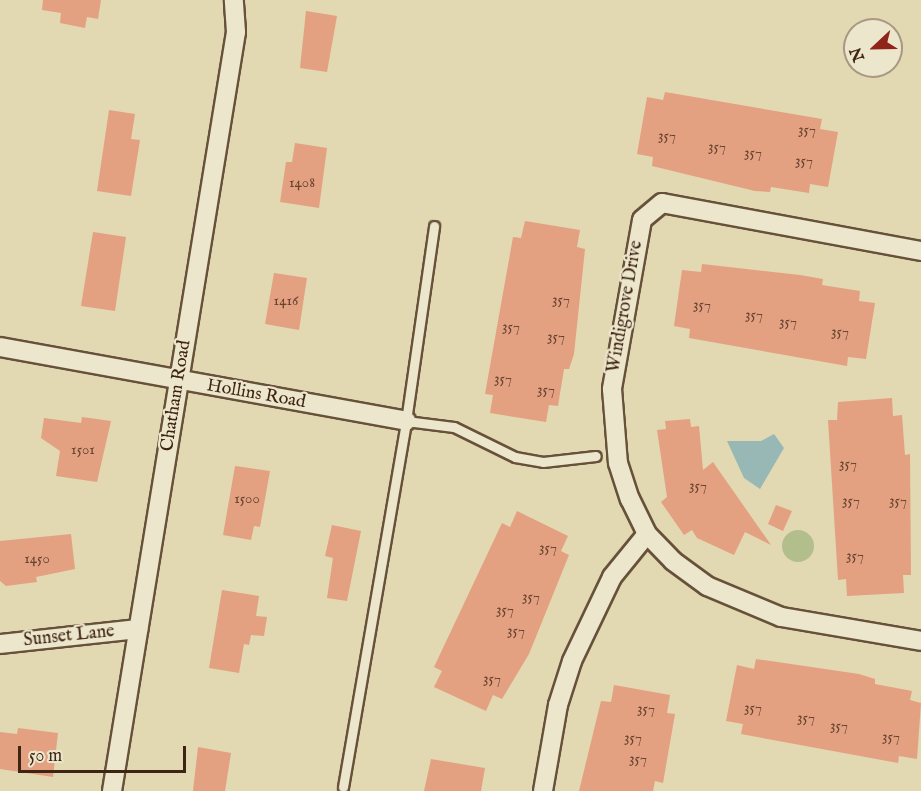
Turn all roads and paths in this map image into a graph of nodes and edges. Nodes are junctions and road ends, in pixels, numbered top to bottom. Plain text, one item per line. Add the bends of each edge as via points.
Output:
1 (234, 0) edge
2 (434, 226) dead end
3 (921, 252) edge
4 (0, 347) edge
5 (180, 381) junction
6 (406, 421) junction
7 (596, 456) dead end
8 (646, 534) junction
9 (138, 629) junction
10 (921, 641) edge
11 (0, 644) edge
12 (343, 787) dead end
13 (112, 791) edge
14 (543, 791) edge

1 - 5 street, Chatham Road via 236,32
2 - 6 lane
3 - 8 street, Windigrove Drive via 662,203 642,220 612,389 618,463
4 - 5 street, Hollins Road
5 - 6 street, Hollins Road
5 - 9 street, Chatham Road
6 - 7 lane via 454,427 533,460
6 - 12 lane
8 - 10 street, Windigrove Drive via 707,586 747,605 781,617
8 - 14 street via 612,577 573,661 558,705
9 - 11 street, Sunset Lane
9 - 13 street, Chatham Road

